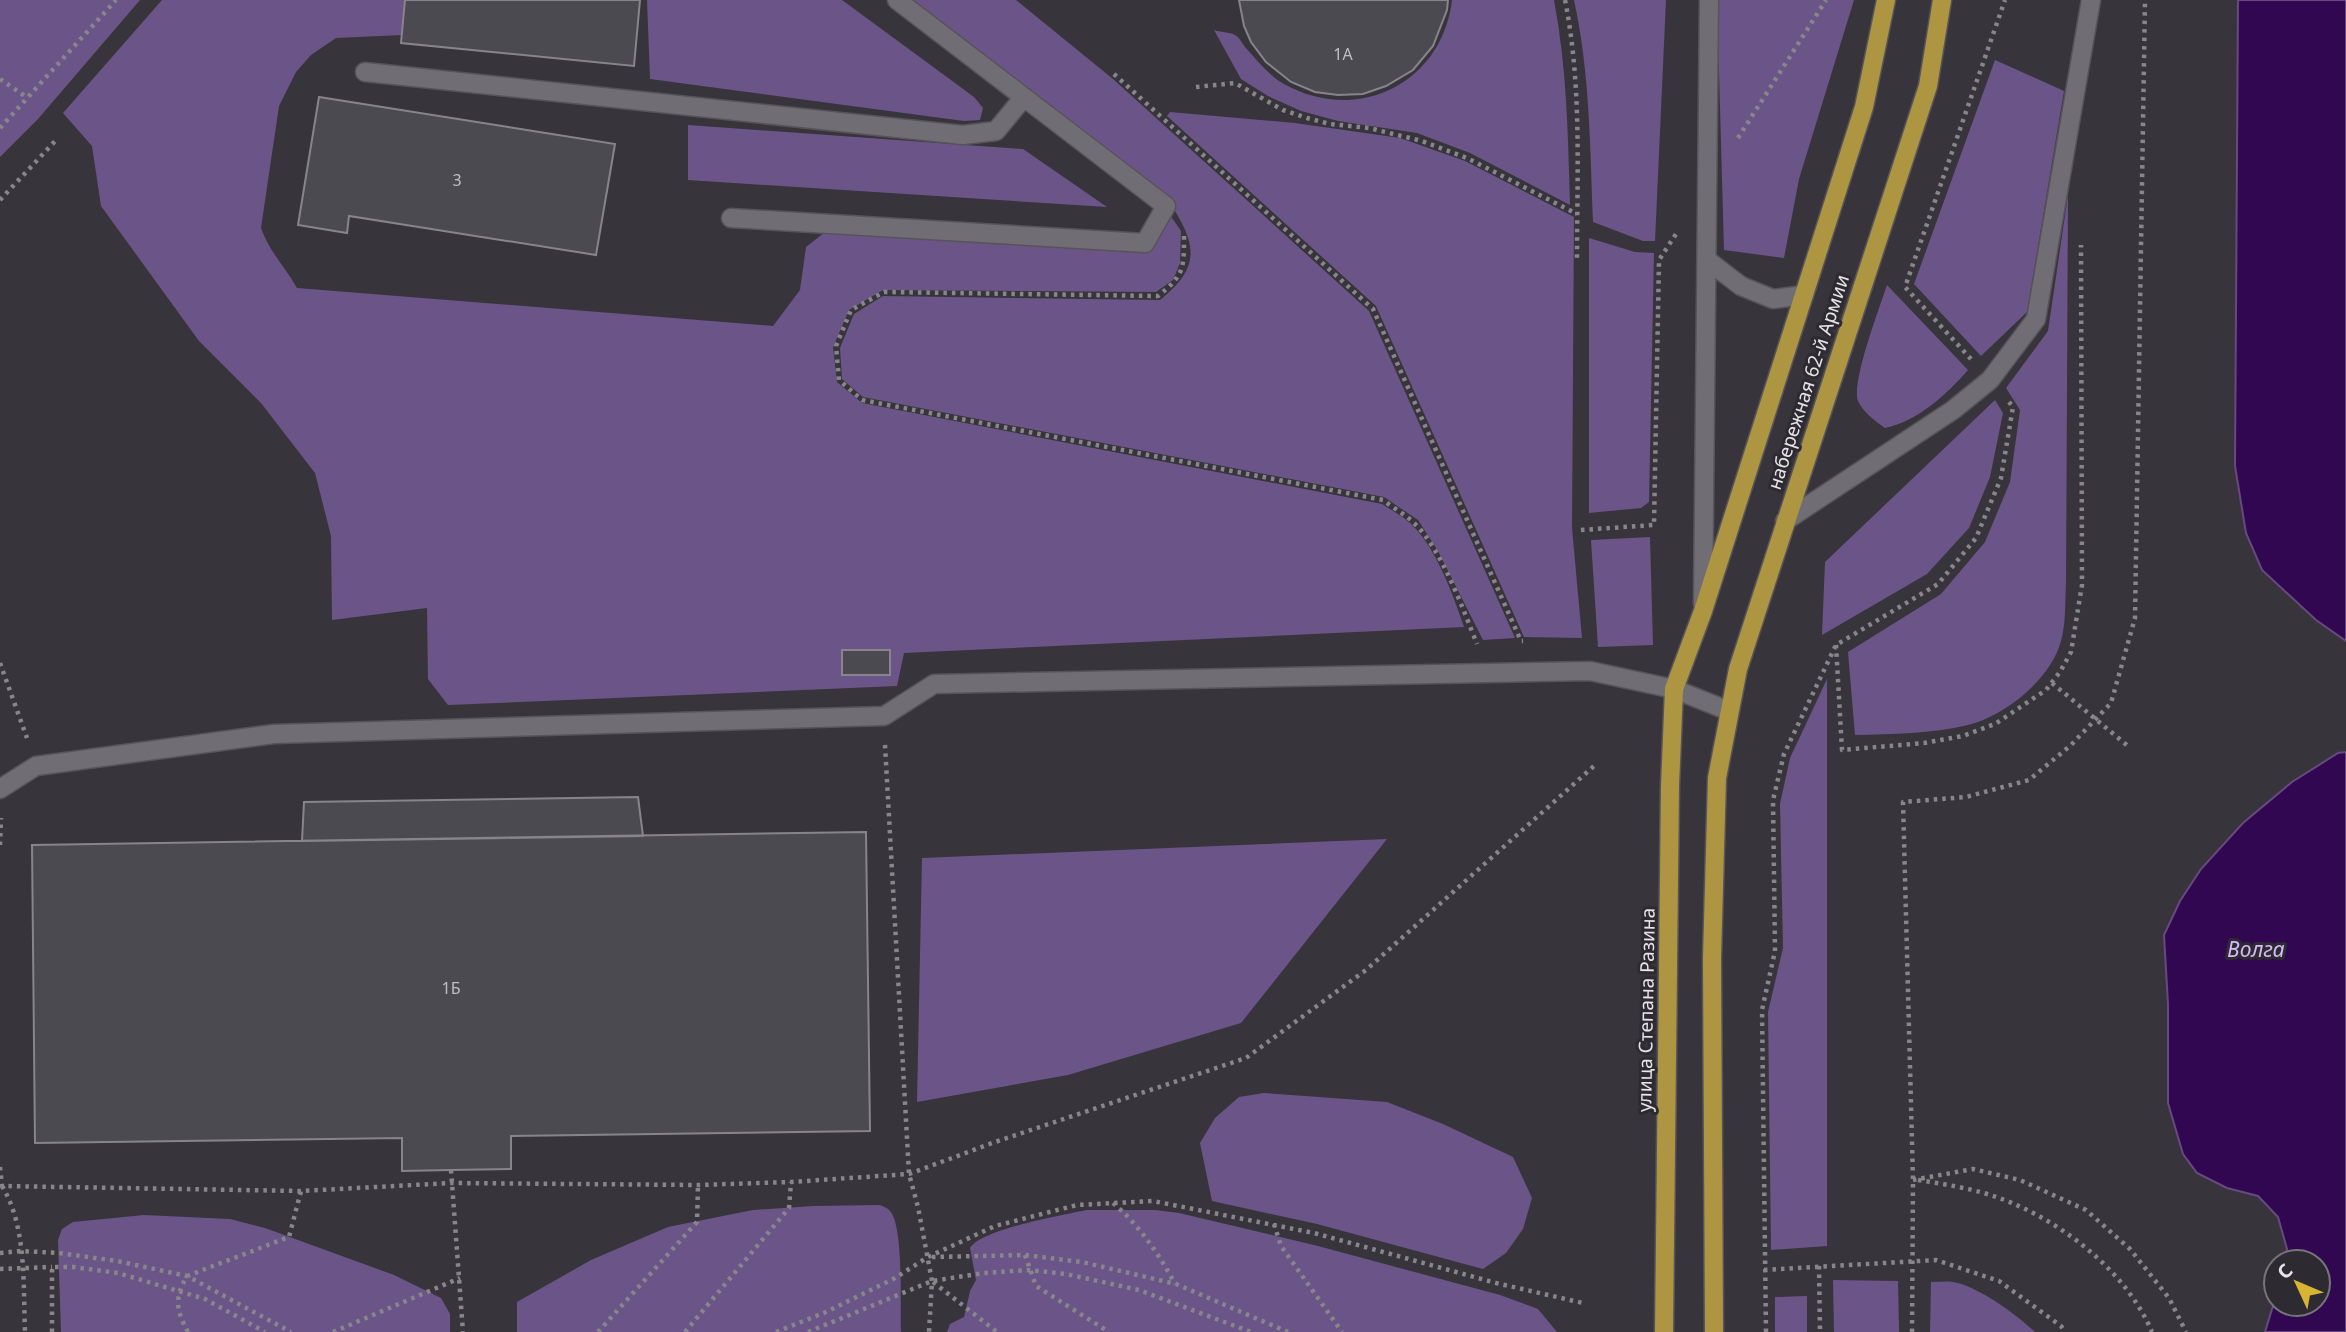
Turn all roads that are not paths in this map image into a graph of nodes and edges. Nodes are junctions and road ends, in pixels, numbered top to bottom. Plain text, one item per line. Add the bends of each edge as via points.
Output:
1 (897, 0) edge
2 (1709, 0) edge
3 (1886, 0) edge
4 (1942, 0) edge
5 (2091, 0) edge
6 (365, 72) dead end
7 (1024, 97) junction
8 (731, 218) dead end
9 (1707, 260) junction
10 (1804, 295) junction
11 (1784, 521) junction
12 (1703, 611) junction
13 (1674, 689) junction
14 (1729, 711) junction
15 (0, 789) edge
16 (1664, 1332) edge
17 (1714, 1332) edge

1 - 7 lane
2 - 9 lane
3 - 10 main road, набережная 62-й Армии via 1864,107
4 - 11 main road, набережная 62-й Армии via 1928,86
5 - 11 lane via 2036,319 1990,380 1953,410
6 - 7 lane via 963,135 996,131
7 - 8 lane via 1166,206 1145,243
9 - 10 lane via 1741,286 1773,299
9 - 12 lane
10 - 12 main road, набережная 62-й Армии
11 - 14 main road, набережная 62-й Армии
12 - 13 main road, набережная 62-й Армии
13 - 14 lane
13 - 15 lane via 1590,671 934,684 884,716 274,734 37,766
13 - 16 main road, улица Степана Разина
14 - 17 main road, набережная 62-й Армии via 1717,778 1712,958

